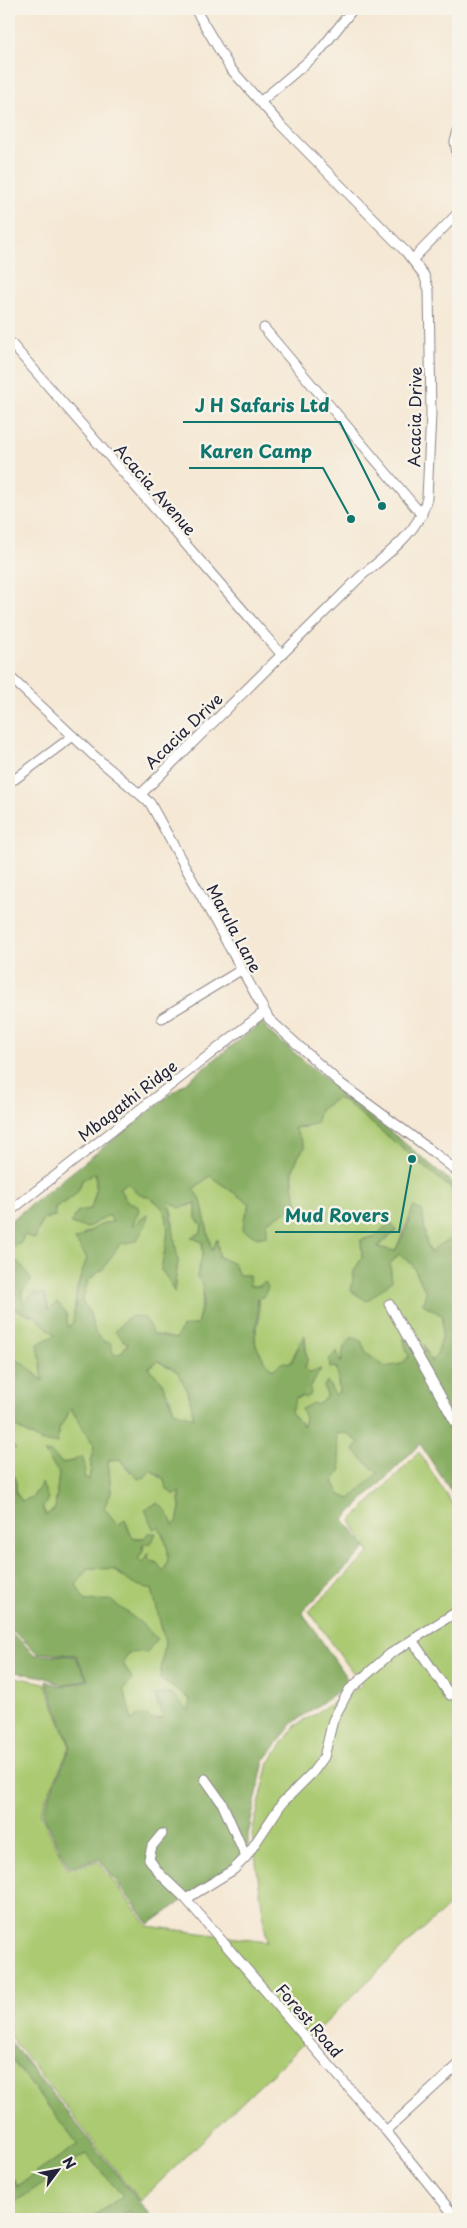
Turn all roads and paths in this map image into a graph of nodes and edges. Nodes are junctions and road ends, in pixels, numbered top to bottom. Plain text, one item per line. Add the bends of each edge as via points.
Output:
1 (195, 9) edge
2 (353, 9) edge
3 (260, 102) junction
4 (458, 132) edge
5 (458, 159) edge
6 (458, 213) edge
7 (413, 259) junction
8 (264, 328) dead end
9 (9, 341) edge
10 (422, 515) junction
11 (282, 655) junction
12 (9, 676) edge
13 (73, 736) junction
14 (9, 781) edge
15 (140, 794) junction
16 (241, 970) junction
17 (264, 1012) junction
18 (162, 1018) dead end
19 (458, 1172) edge
20 (9, 1212) edge
21 (389, 1304) dead end
22 (458, 1427) edge
23 (458, 1611) edge
24 (412, 1640) junction
25 (450, 1695) dead end
26 (205, 1779) dead end
27 (162, 1834) dead end
28 (246, 1857) junction
29 (186, 1899) junction
30 (458, 2065) edge
31 (386, 2131) junction
32 (457, 2219) edge

1 - 3 street, Acacia Drive via 230,68
2 - 3 street via 318,53
3 - 7 street, Acacia Drive
4 - 5 street via 455,142
6 - 7 street
7 - 10 street, Acacia Drive via 429,290 431,414 427,498
8 - 10 street
9 - 11 street, Acacia Avenue
10 - 11 street, Acacia Drive via 391,550
11 - 15 street, Acacia Drive
12 - 13 street, Marula Lane
13 - 14 street
13 - 15 street, Marula Lane
15 - 16 street, Marula Lane via 156,812
16 - 17 street, Marula Lane
16 - 18 street
17 - 19 street, Marula Lane via 340,1083
17 - 20 street, Mbagathi Ridge
21 - 22 street
23 - 24 street
24 - 25 street
24 - 28 street via 349,1690 333,1720 324,1757 282,1803
26 - 28 street via 222,1803
27 - 29 street, Forest Road via 152,1846 148,1859
28 - 29 street via 234,1870
29 - 31 street, Forest Road
30 - 31 street
31 - 32 street, Forest Road

